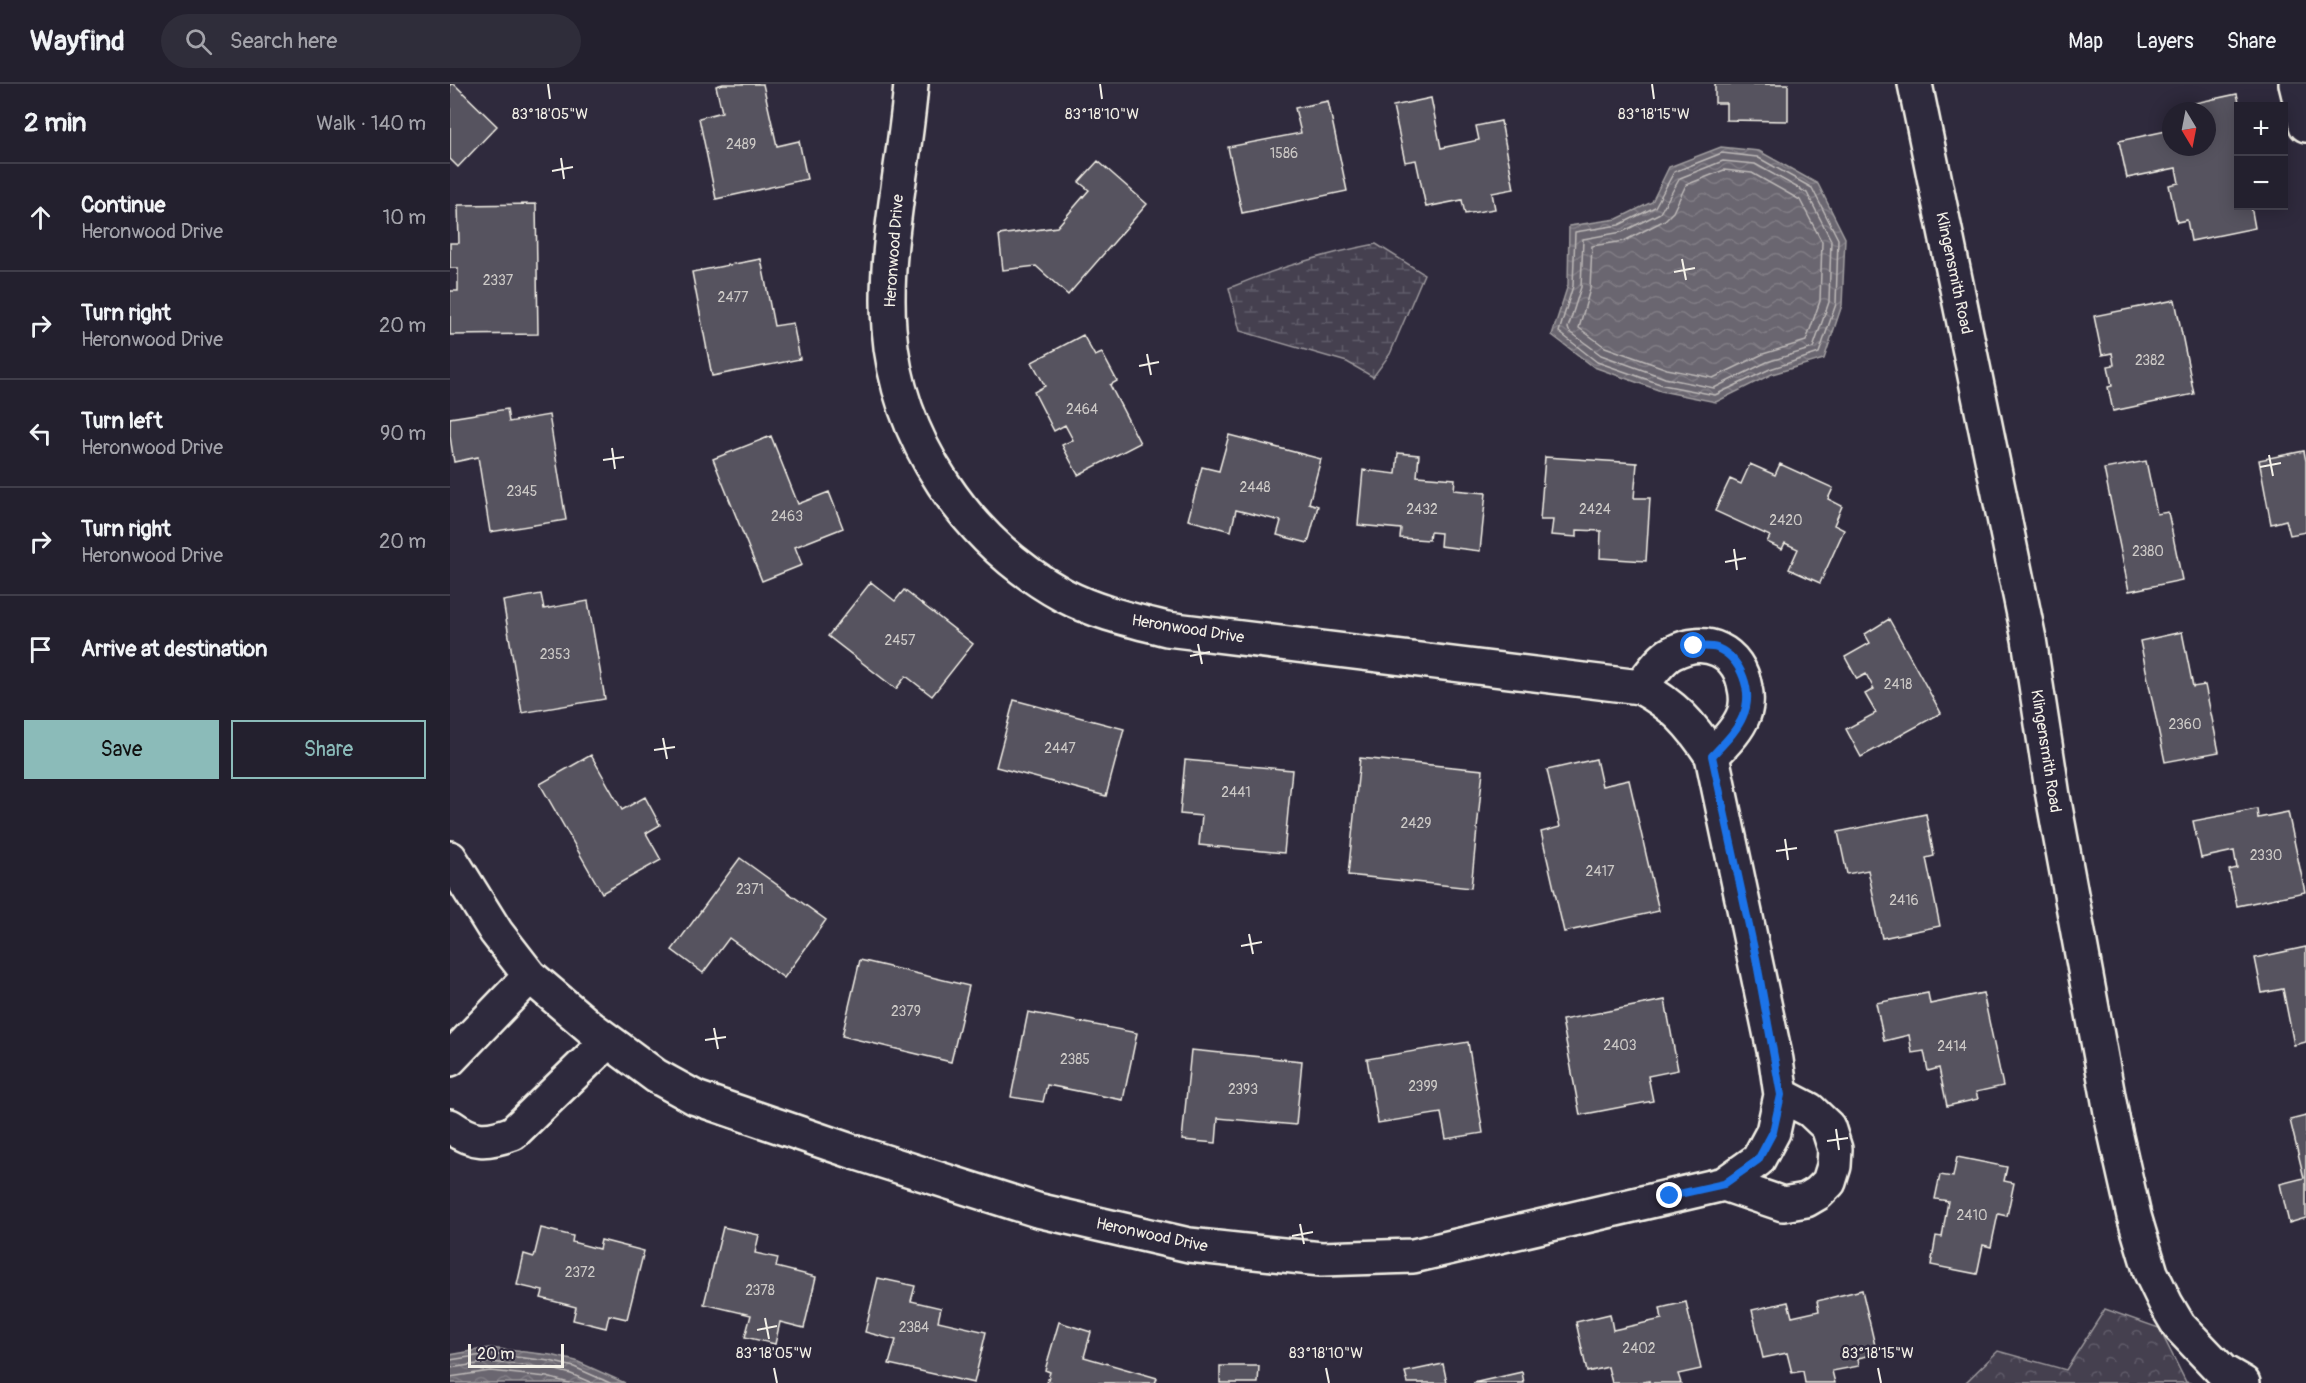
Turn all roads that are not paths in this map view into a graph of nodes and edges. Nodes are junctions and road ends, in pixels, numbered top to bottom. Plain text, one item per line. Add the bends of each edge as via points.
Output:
1 (911, 84) edge
2 (1915, 84) edge
3 (2296, 84) edge
4 (2306, 125) edge
5 (1640, 687) junction
6 (1712, 756) junction
7 (450, 858) edge
8 (530, 976) junction
9 (608, 1041) junction
10 (450, 1059) edge
11 (1781, 1095) junction
12 (450, 1126) edge
13 (1724, 1184) junction
14 (2243, 1383) edge

1 - 5 street, Heronwood Drive via 889,278 889,328 895,371 907,412 933,468 956,503 1017,566 1065,595 1111,615 1167,628
2 - 14 street, Klingensmith Road via 2029,639 2059,831 2134,1215 2151,1273 2180,1326 2222,1371
3 - 4 street
5 - 6 street, Heronwood Drive via 1682,715
5 - 6 street via 1671,654 1694,646 1716,648 1732,658 1743,675 1747,695 1744,714
6 - 11 street, Heronwood Drive
7 - 8 street, Heronwood Drive via 496,932
8 - 9 street, Heronwood Drive
8 - 10 street
9 - 12 street via 513,1133 495,1140 475,1140
9 - 13 street, Heronwood Drive via 656,1076 696,1098 1037,1210 1189,1245 1321,1259 1413,1257
11 - 13 street, Heronwood Drive via 1773,1132 1758,1160
11 - 13 street via 1810,1110 1828,1127 1835,1149 1829,1182 1806,1200 1783,1204

